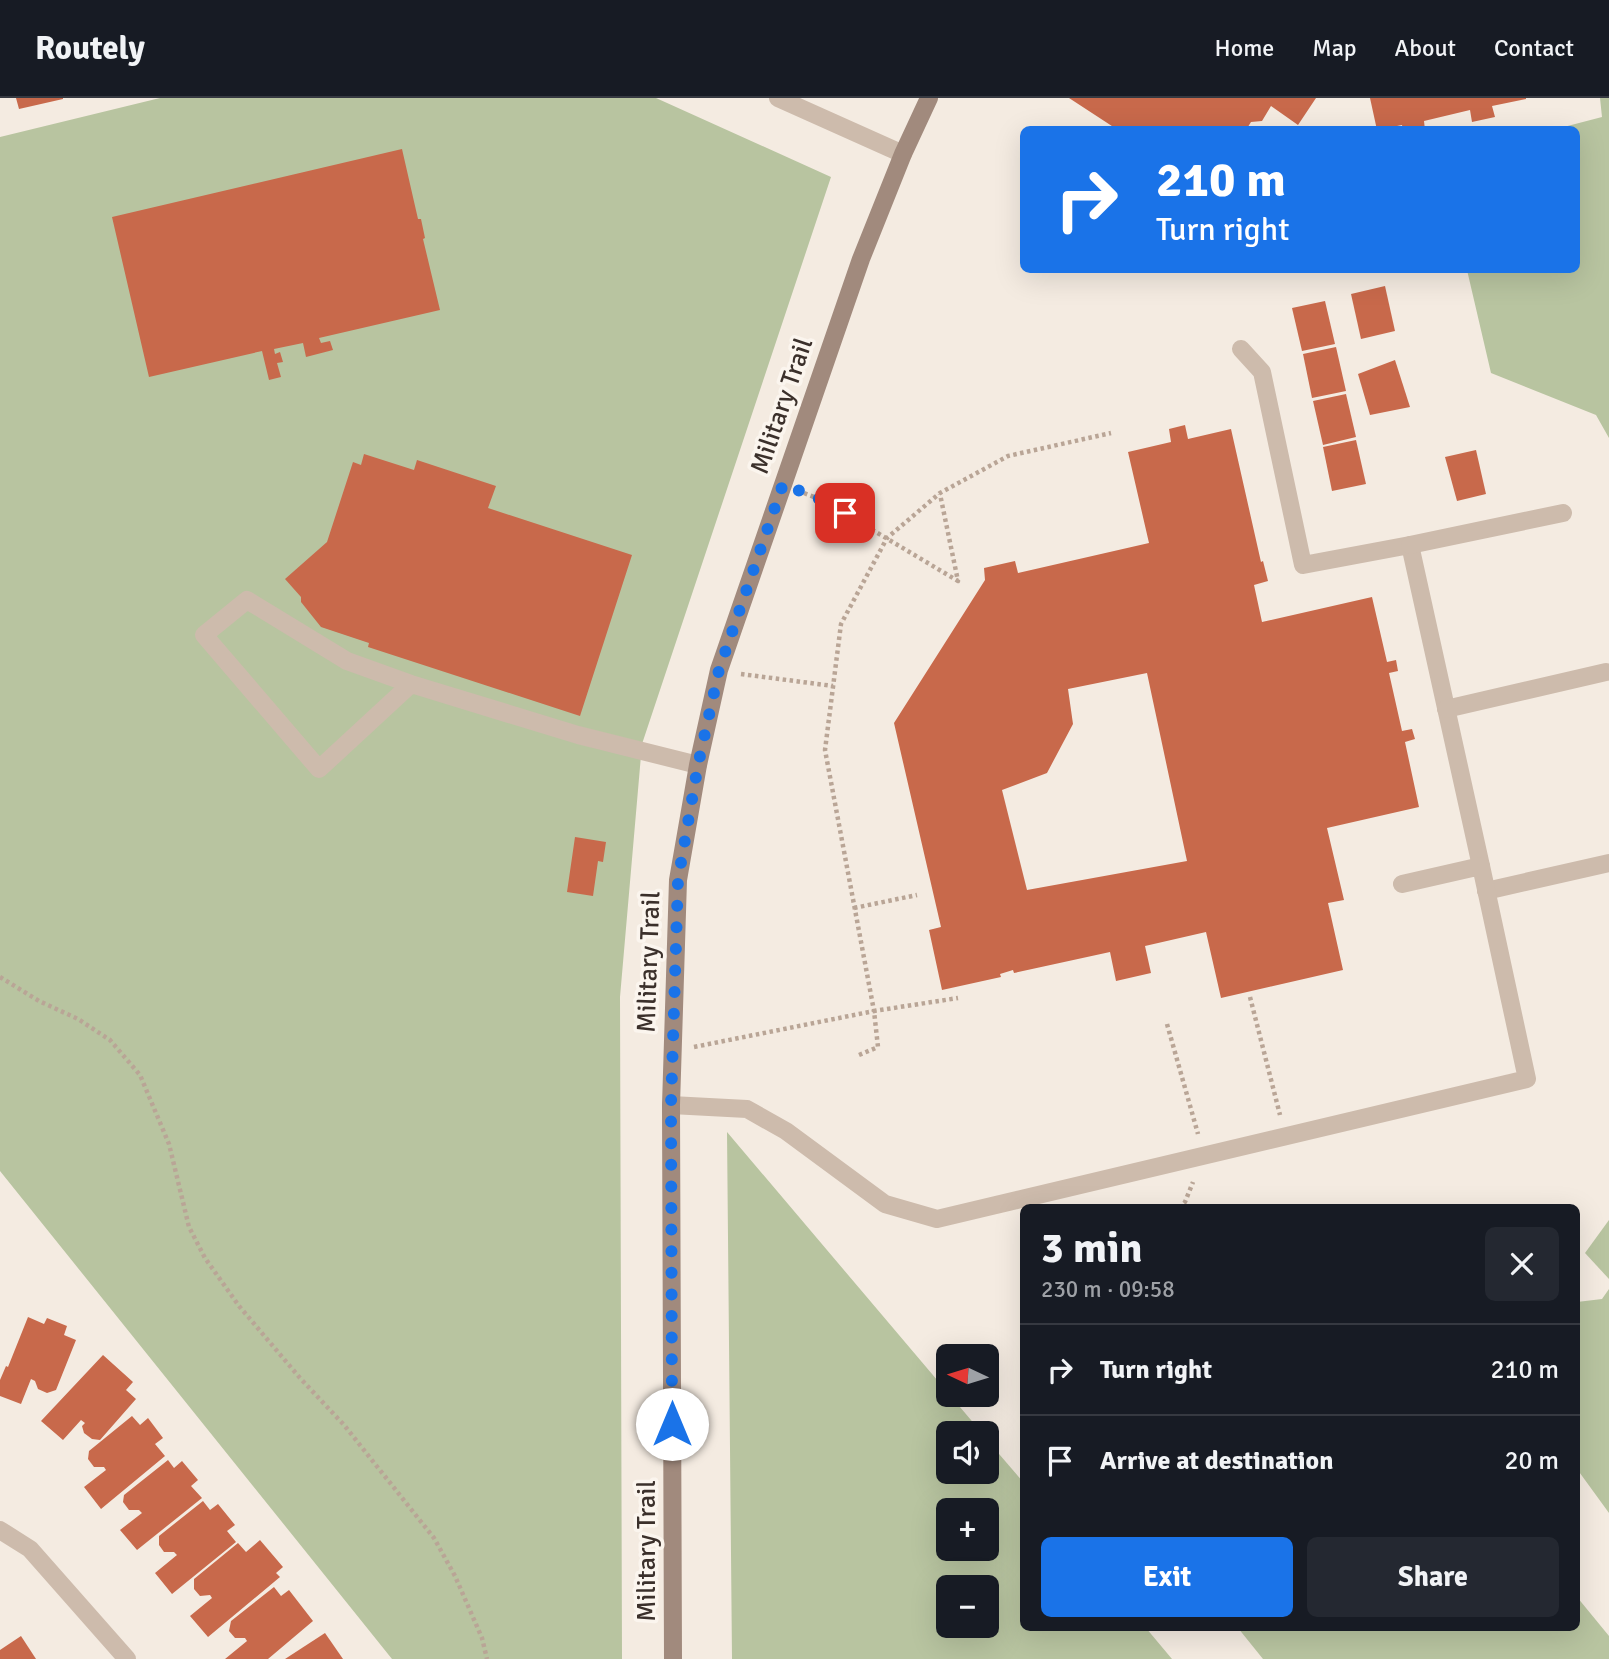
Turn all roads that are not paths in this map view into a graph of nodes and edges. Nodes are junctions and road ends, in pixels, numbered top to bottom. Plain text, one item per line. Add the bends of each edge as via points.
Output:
1 (778, 98) edge
2 (929, 98) edge
3 (903, 153) junction
4 (1241, 349) dead end
5 (1563, 513) dead end
6 (1410, 545) junction
7 (1606, 672) dead end
8 (411, 684) junction
9 (1446, 709) junction
10 (698, 765) junction
11 (1609, 863) edge
12 (1480, 866) junction
13 (1402, 884) dead end
14 (1486, 891) junction
15 (671, 1105) junction
16 (0, 1530) edge
17 (127, 1659) edge
18 (673, 1659) edge

1 - 3 street
2 - 3 street, Military Trail
3 - 10 street, Military Trail via 860,259 719,670
4 - 6 street via 1262,372 1303,565
5 - 6 street
6 - 9 street
7 - 9 street
8 - 8 street via 347,661 247,600 204,635 319,769
8 - 10 street via 578,735
9 - 12 street
10 - 15 street, Military Trail via 678,880
11 - 14 street
12 - 13 street
12 - 14 street
14 - 15 street via 1527,1079 937,1219 885,1204 786,1131 747,1109
15 - 18 street, Military Trail
16 - 17 street via 30,1549

